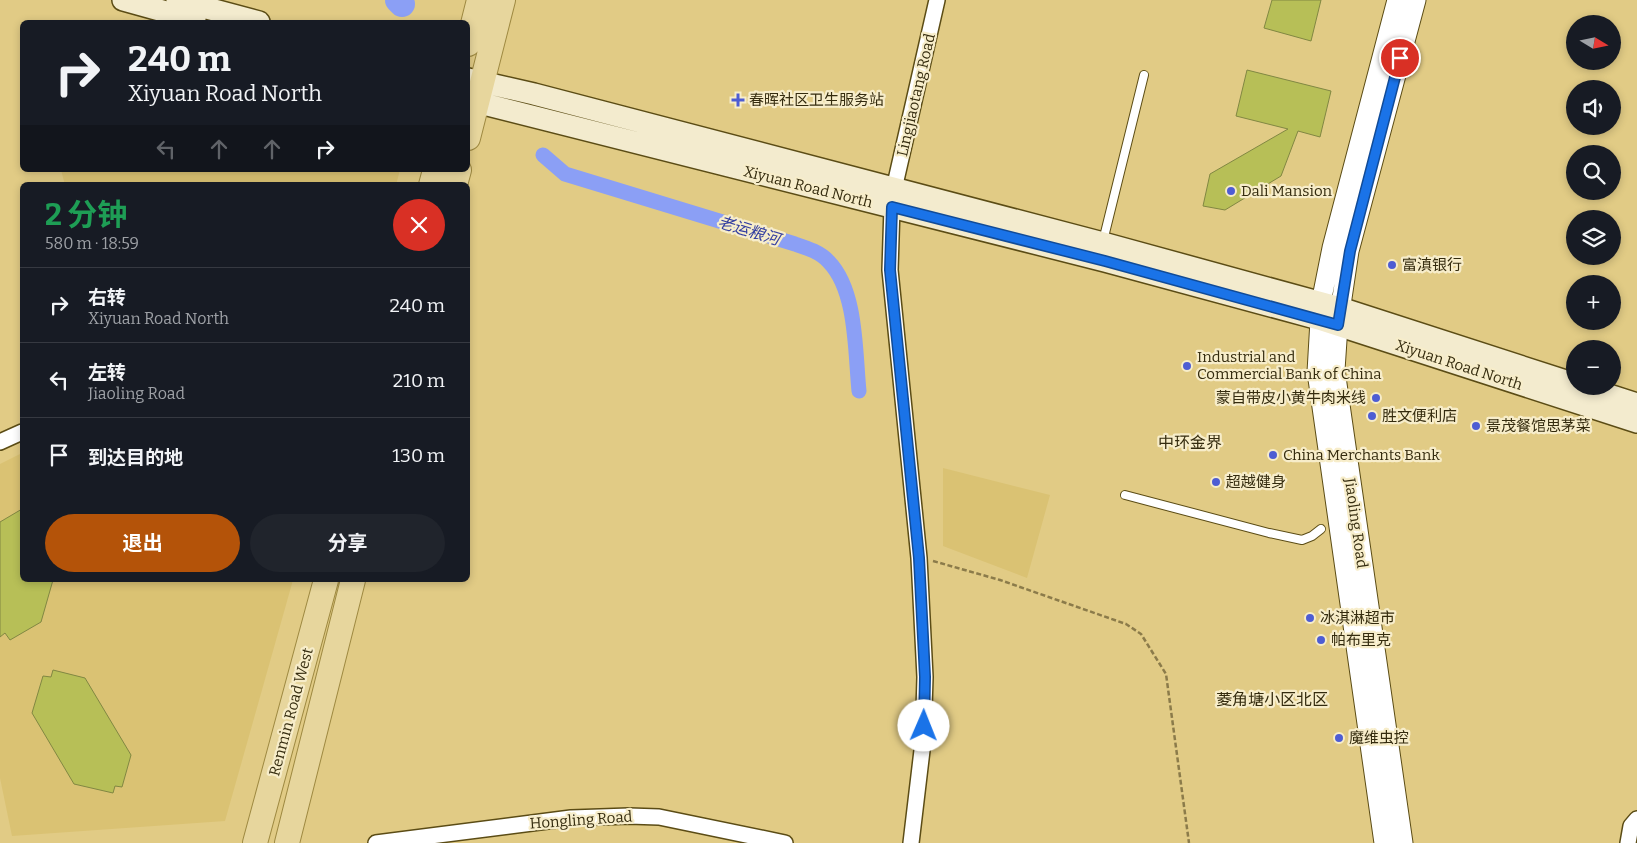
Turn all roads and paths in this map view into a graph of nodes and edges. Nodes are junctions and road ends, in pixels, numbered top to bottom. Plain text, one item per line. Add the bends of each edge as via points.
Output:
1 (123, 0) edge
2 (177, 0) edge
3 (479, 0) edge
4 (503, 0) edge
5 (937, 0) edge
6 (1397, 0) edge
7 (1416, 0) edge
8 (198, 20) edge
9 (252, 20) edge
10 (470, 36) edge
11 (1144, 74) dead end
12 (474, 91) edge
13 (470, 122) edge
14 (893, 198) junction
15 (1103, 243) junction
16 (1329, 314) junction
17 (1566, 381) edge
18 (1609, 395) edge
19 (1637, 404) edge
20 (1637, 422) edge
21 (20, 433) edge
22 (0, 442) edge
23 (1125, 495) dead end
24 (1321, 529) dead end
25 (919, 558) junction
26 (325, 582) edge
27 (352, 582) edge
28 (1637, 819) edge
29 (255, 843) edge
30 (287, 843) edge
31 (376, 843) edge
32 (785, 843) edge
33 (910, 843) edge
34 (1189, 843) edge
35 (1384, 843) edge
36 (1403, 843) edge
37 (1628, 843) edge

1 - 8 main road
2 - 9 main road
3 - 10 main road
4 - 12 main road
5 - 14 street, Lingjiaotang Road
6 - 16 street, Jiaoling Road via 1332,248
7 - 16 street, Jiaoling Road via 1350,251
11 - 15 lane
12 - 13 main road
12 - 14 main road, Xiyuan Road North
14 - 15 main road, Xiyuan Road North
14 - 16 main road, Xiyuan Road North via 1105,261
14 - 25 street, Lingjiaotang Road via 890,270
15 - 16 main road, Xiyuan Road North
16 - 17 main road, Xiyuan Road North
16 - 20 main road, Xiyuan Road North
16 - 35 street, Jiaoling Road via 1317,372
16 - 36 street, Jiaoling Road
18 - 19 main road
21 - 22 street
23 - 24 lane via 1302,540
25 - 33 street, Lingjiaotang Road via 925,677 923,742
25 - 34 path via 944,562 1009,583 1126,624 1141,634 1166,674
26 - 29 main road, Renmin Road West
27 - 30 main road, Renmin Road West
28 - 37 street via 1631,826
31 - 32 street, Hongling Road via 571,818 629,816 659,817

